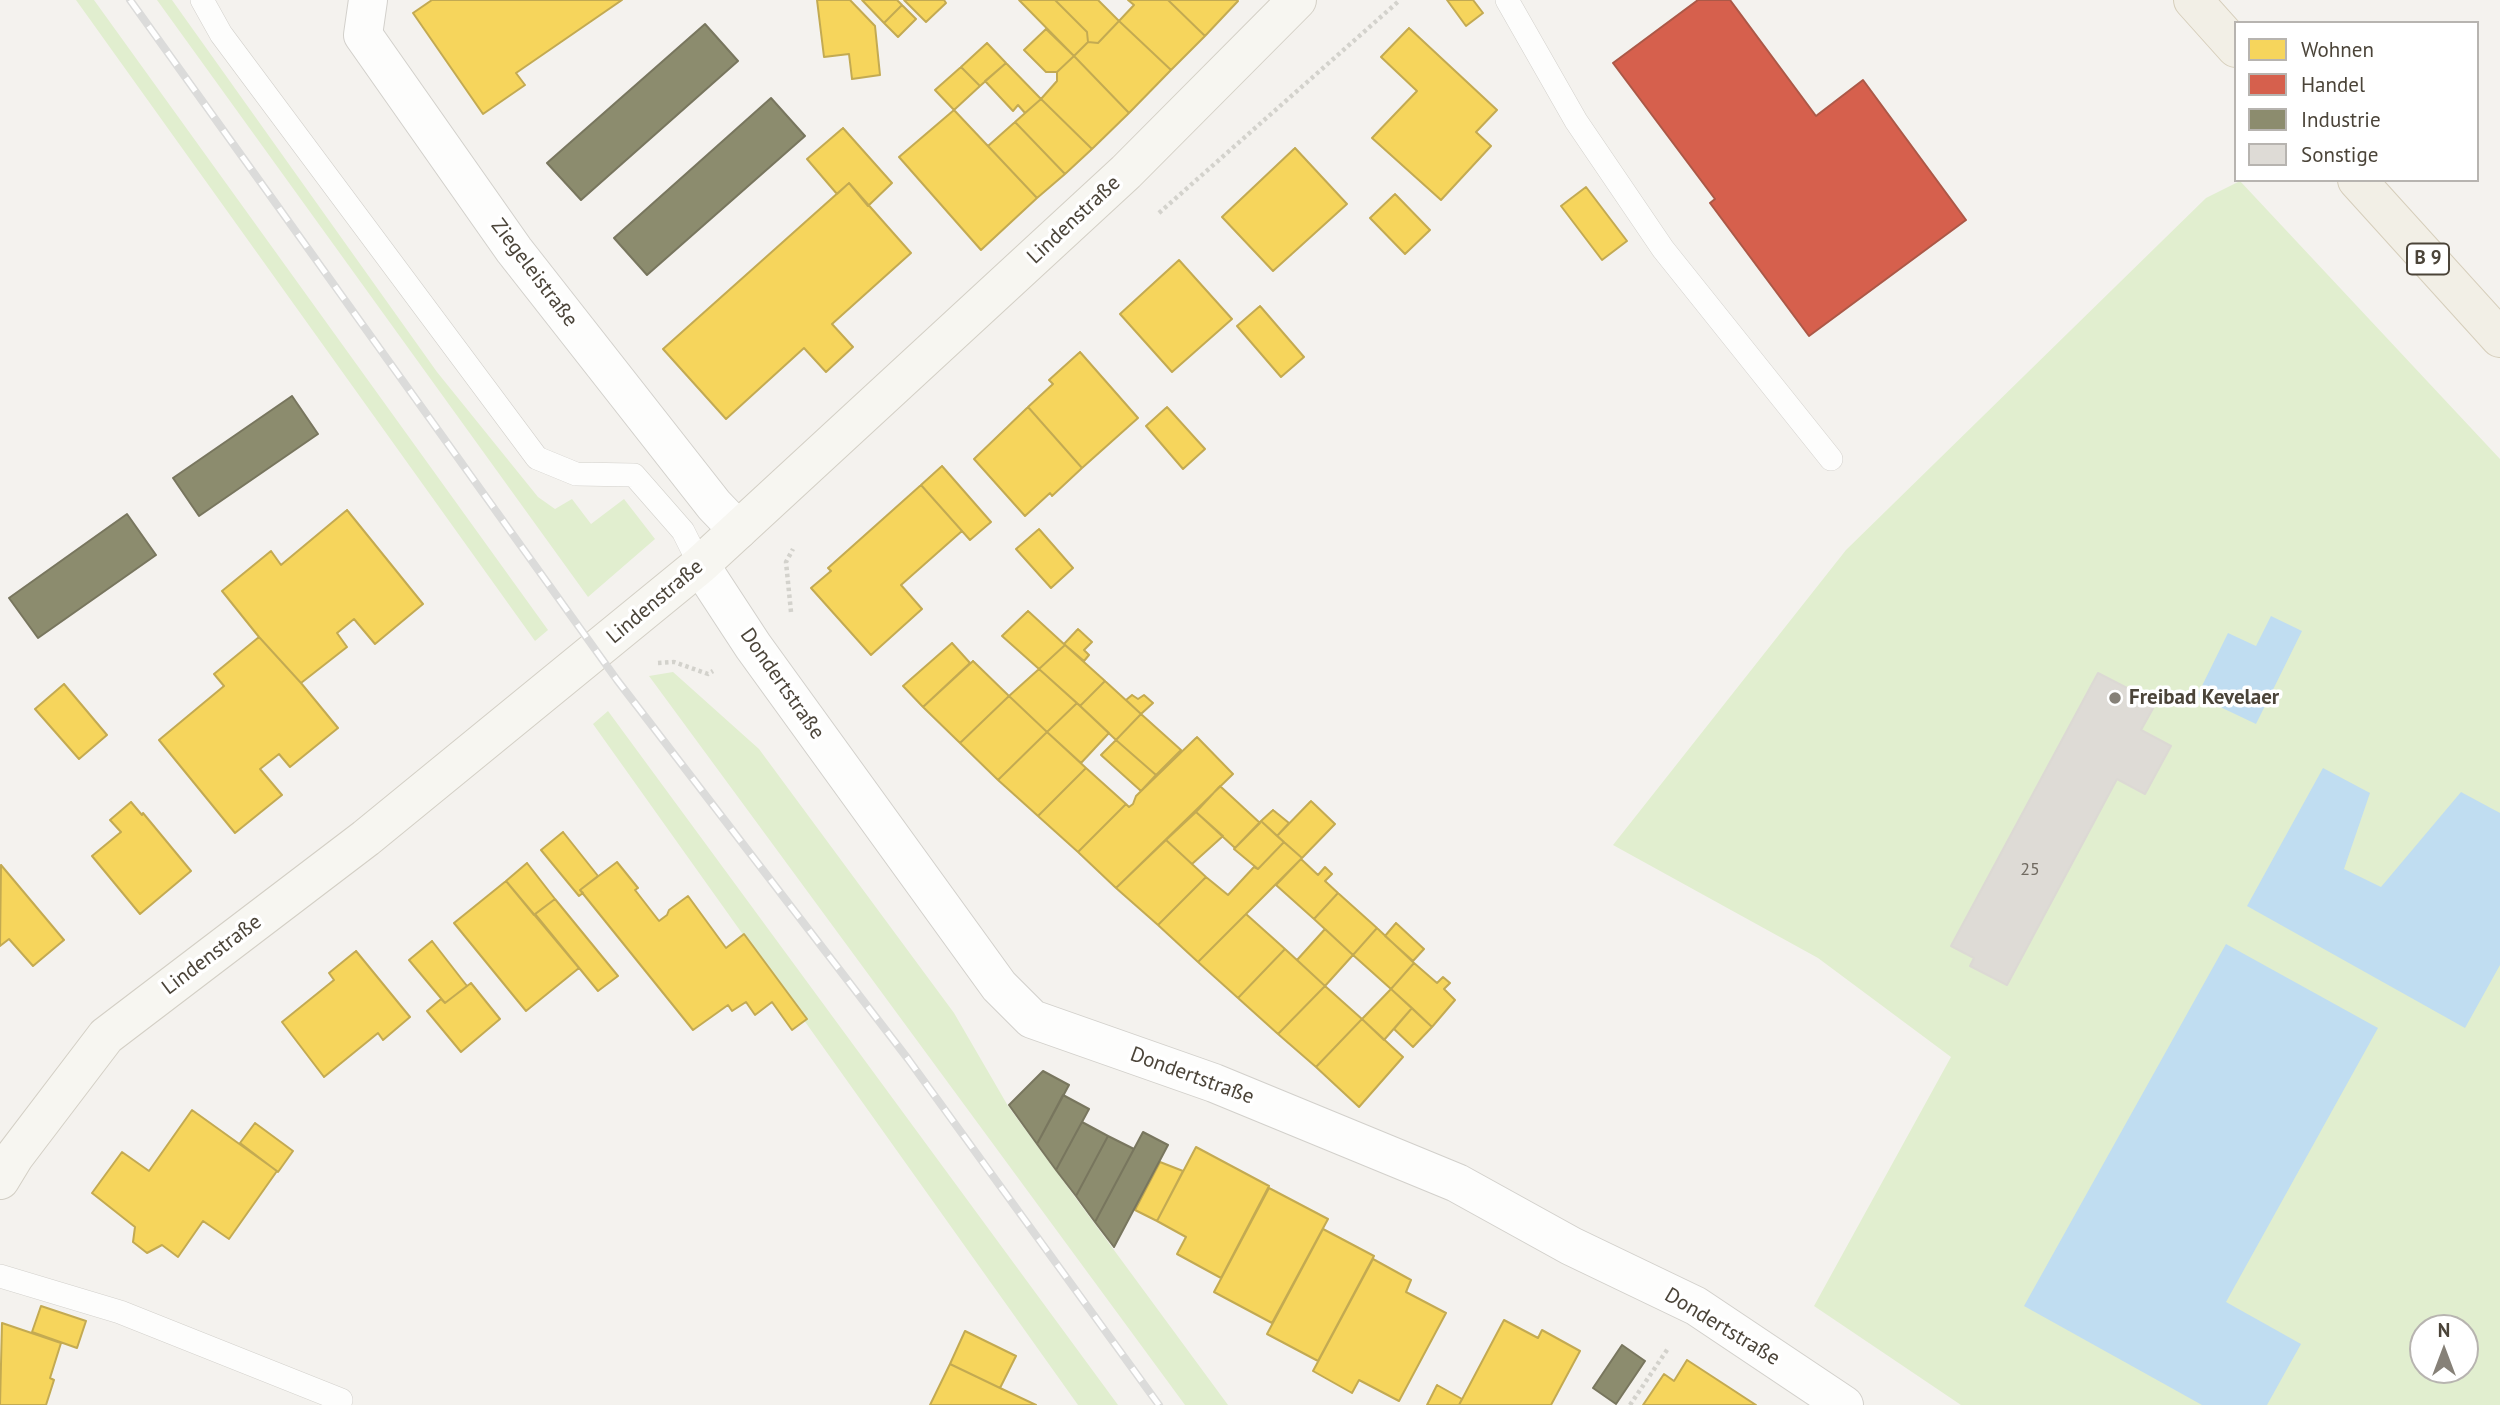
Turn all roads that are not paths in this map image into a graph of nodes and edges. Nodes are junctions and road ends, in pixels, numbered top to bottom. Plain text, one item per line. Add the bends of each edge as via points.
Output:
1 (202, 0) edge
2 (368, 0) edge
3 (1297, 0) edge
4 (1507, 0) edge
5 (2193, 0) edge
6 (2234, 46) edge
7 (2359, 182) edge
8 (2500, 338) edge
9 (1830, 458) dead end
10 (738, 530) junction
11 (700, 565) junction
12 (5, 1161) edge
13 (0, 1276) edge
14 (341, 1400) dead end
15 (1844, 1405) edge

1 - 11 lane via 221,34 537,458 576,474 634,475 683,531
2 - 10 street, Ziegeleistraße via 363,35 514,250
3 - 10 street, Lindenstraße via 1126,172
4 - 9 lane via 1576,121 1662,249
5 - 6 main road
7 - 8 main road, B 9
10 - 11 street, Lindenstraße
11 - 12 street, Lindenstraße via 366,838 106,1036
11 - 15 street, Dondertstraße via 753,646 999,986 1032,1019 1214,1083 1457,1183 1571,1246 1696,1306
13 - 14 lane via 120,1312

